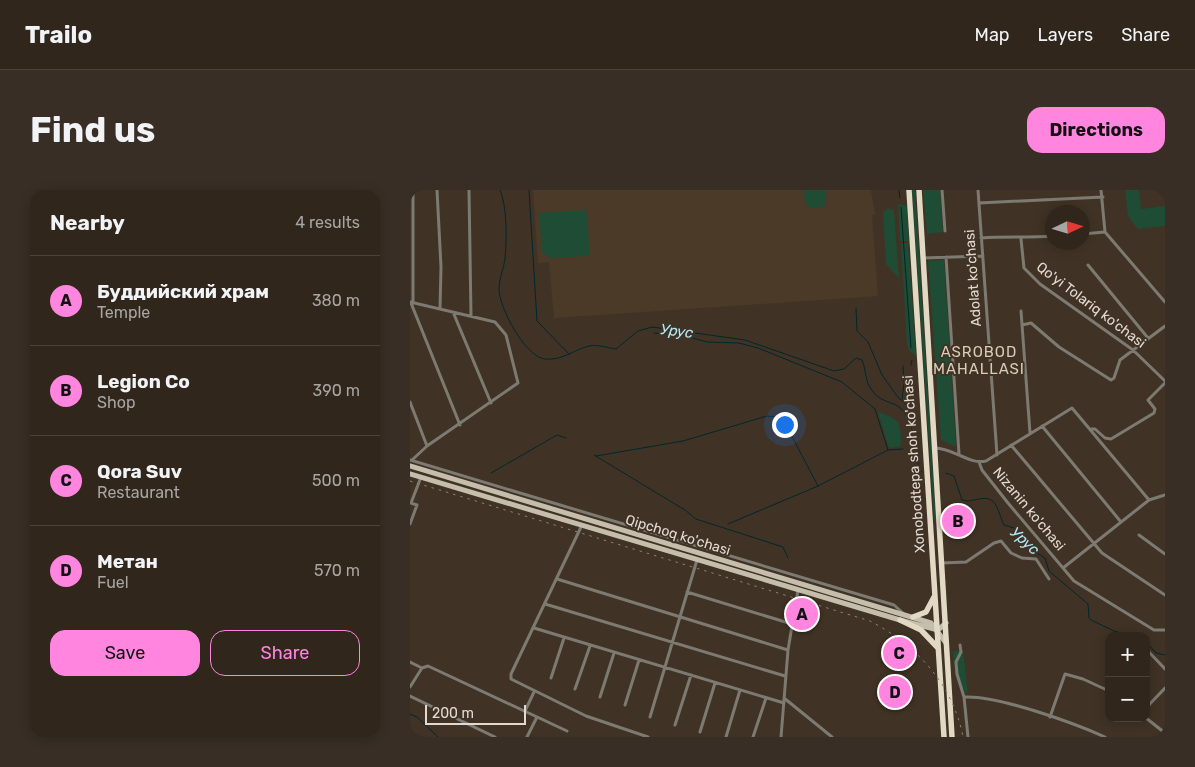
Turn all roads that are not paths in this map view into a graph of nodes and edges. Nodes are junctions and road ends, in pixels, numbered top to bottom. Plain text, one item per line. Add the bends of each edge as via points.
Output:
1 (413, 190) edge
2 (437, 190) edge
3 (469, 190) edge
4 (908, 190) edge
5 (919, 190) edge
6 (942, 190) edge
7 (978, 190) edge
8 (1101, 190) edge
9 (1103, 198) junction
10 (979, 203) junction
11 (946, 231) dead end
12 (1105, 232) junction
13 (1090, 233) edge
14 (1045, 237) edge
15 (982, 238) junction
16 (1021, 239) junction
17 (983, 256) junction
18 (946, 257) junction
19 (923, 258) junction
20 (1088, 266) dead end
21 (412, 271) edge
22 (411, 302) edge
23 (1165, 302) edge
24 (440, 308) junction
25 (1021, 311) dead end
26 (453, 312) junction
27 (471, 316) junction
28 (1022, 325) junction
29 (1165, 326) edge
30 (1148, 338) junction
31 (1133, 350) junction
32 (1165, 382) edge
33 (410, 402) edge
34 (490, 403) junction
35 (460, 424) junction
36 (1042, 426) junction
37 (1091, 430) junction
38 (1030, 433) junction
39 (1011, 444) junction
40 (427, 446) junction
41 (935, 448) junction
42 (959, 454) junction
43 (996, 455) junction
44 (411, 460) edge
45 (979, 462) junction
46 (410, 466) edge
47 (410, 474) edge
48 (421, 477) junction
49 (1165, 495) edge
50 (1149, 500) junction
51 (411, 503) edge
52 (1121, 522) junction
53 (931, 523) junction
54 (940, 523) junction
55 (410, 524) edge
56 (582, 525) junction
57 (1139, 535) dead end
58 (1093, 545) junction
59 (1165, 554) edge
60 (697, 560) junction
61 (942, 563) junction
62 (1063, 568) junction
63 (1049, 578) dead end
64 (557, 580) junction
65 (807, 585) junction
66 (798, 590) junction
67 (687, 592) junction
68 (805, 592) junction
69 (935, 593) junction
70 (1165, 595) edge
71 (545, 604) junction
72 (905, 615) junction
73 (679, 617) junction
74 (913, 617) junction
75 (900, 620) junction
76 (946, 623) junction
77 (792, 624) junction
78 (534, 628) junction
79 (938, 630) junction
80 (1165, 630) edge
81 (564, 638) junction
82 (672, 642) junction
83 (948, 645) junction
84 (960, 645) dead end
85 (590, 646) junction
86 (939, 647) junction
87 (788, 650) junction
88 (614, 652) junction
89 (1150, 653) edge
90 (639, 660) junction
91 (410, 662) edge
92 (422, 668) junction
93 (665, 668) junction
94 (1165, 669) edge
95 (691, 675) junction
96 (785, 676) junction
97 (551, 678) dead end
98 (715, 682) junction
99 (410, 687) edge
100 (575, 688) dead end
101 (1165, 688) edge
102 (1105, 689) edge
103 (740, 690) junction
104 (534, 692) junction
105 (410, 696) edge
106 (600, 697) dead end
107 (766, 698) junction
108 (784, 698) junction
109 (964, 698) junction
110 (784, 703) junction
111 (1150, 704) edge
112 (625, 705) dead end
113 (525, 711) junction
114 (537, 717) junction
115 (650, 717) dead end
116 (1050, 717) junction
117 (1150, 721) edge
118 (675, 725) dead end
119 (567, 731) dead end
120 (700, 732) dead end
121 (1165, 733) edge
122 (495, 737) edge
123 (527, 737) edge
124 (648, 737) edge
125 (726, 737) edge
126 (753, 737) edge
127 (781, 737) edge
128 (832, 737) edge
129 (944, 737) edge
130 (952, 737) edge
131 (968, 737) edge
132 (1105, 737) edge

1 - 21 street
2 - 24 street
3 - 27 street
4 - 53 highway, Xonobodtepa shoh ko'chasi
5 - 19 highway, Xonobodtepa shoh ko'chasi
6 - 11 street
7 - 10 street, Adolat ko'chasi
8 - 9 street
9 - 10 street
9 - 12 street
10 - 15 street, Adolat ko'chasi
12 - 13 street
12 - 23 street
14 - 16 street
15 - 16 street via 1014,236
15 - 17 street, Adolat ko'chasi
16 - 31 street, Qo'yi Tolariq ko'chasi via 1024,268 1040,284
17 - 18 street
17 - 43 street, Adolat ko'chasi
18 - 19 street
18 - 42 street
19 - 41 highway, Xonobodtepa shoh ko'chasi
20 - 30 street
21 - 22 street
22 - 24 street
22 - 35 street
24 - 26 street
25 - 28 street
26 - 27 street
26 - 34 street
27 - 34 street via 490,320 503,330 518,380 517,386
28 - 31 street via 1030,323 1059,347 1110,380 1114,378 1120,360
28 - 38 street
29 - 30 street
30 - 31 street
31 - 32 street, Qo'yi Tolariq ko'chasi
32 - 37 street via 1148,400 1155,409 1154,413 1110,439 1095,429
33 - 40 street
34 - 35 street
35 - 40 street
36 - 37 street via 1072,408
36 - 38 street
36 - 52 street
37 - 50 street
38 - 39 street
39 - 43 street
39 - 58 street
40 - 44 street
41 - 42 street via 946,448
41 - 54 highway, Xonobodtepa shoh ko'chasi
42 - 45 street
43 - 45 street
44 - 72 street via 894,605
45 - 62 street, Nizanin ko'chasi via 1008,503
46 - 65 main road, Qipchoq ko'chasi
47 - 48 main road, Qipchoq ko'chasi
48 - 51 street
48 - 56 main road, Qipchoq ko'chasi
49 - 50 street
50 - 52 street, Nizanin ko'chasi
51 - 55 street via 417,505
52 - 58 street, Nizanin ko'chasi
53 - 54 highway via 936,526
53 - 69 highway, Xonobodtepa shoh ko'chasi
54 - 61 highway, Xonobodtepa shoh ko'chasi
56 - 60 main road, Qipchoq ko'chasi
56 - 64 street
57 - 59 street
58 - 62 street, Nizanin ko'chasi
58 - 70 street via 1112,562
60 - 66 main road, Qipchoq ko'chasi
60 - 67 street
61 - 63 street via 966,562 1001,541 1011,553 1036,559
61 - 76 highway, Xonobodtepa shoh ko'chasi
62 - 80 street, Nizanin ko'chasi via 1088,591 1154,630
64 - 71 street
64 - 73 street
65 - 68 main road
65 - 72 main road, Qipchoq ko'chasi
66 - 68 main road, Qipchoq ko'chasi
66 - 77 street
67 - 73 street
67 - 77 street
68 - 75 main road, Qipchoq ko'chasi
69 - 74 highway via 929,608
69 - 79 highway, Xonobodtepa shoh ko'chasi
71 - 78 street
71 - 82 street
72 - 74 main road, Qipchoq ko'chasi
73 - 82 street
73 - 87 street
74 - 79 main road, Qipchoq ko'chasi via 932,623
75 - 79 main road, Qipchoq ko'chasi
75 - 86 highway via 921,630
76 - 79 main road
76 - 83 highway, Xonobodtepa shoh ko'chasi
77 - 87 street
78 - 81 street
78 - 104 street via 510,677
79 - 83 main road, Qipchoq ko'chasi
79 - 86 highway, Xonobodtepa shoh ko'chasi
81 - 85 street
81 - 97 street
82 - 93 street
82 - 96 street
83 - 86 main road
83 - 130 highway, Xonobodtepa shoh ko'chasi
84 - 109 street via 956,669
85 - 88 street
85 - 100 street
86 - 129 highway, Xonobodtepa shoh ko'chasi
87 - 96 street
88 - 90 street
88 - 106 street
89 - 94 street
90 - 93 street
90 - 112 street
91 - 92 street
92 - 99 street
92 - 113 street via 430,666
93 - 95 street
93 - 115 street
95 - 98 street
95 - 118 street
96 - 108 street
98 - 103 street
98 - 120 street
101 - 111 street
102 - 116 street via 1065,674
103 - 107 street
103 - 125 street
104 - 113 street
104 - 124 street via 586,716
105 - 122 street
107 - 110 street
107 - 126 street
108 - 110 street
108 - 128 street
109 - 116 street
109 - 131 street
110 - 127 street
113 - 114 street
114 - 119 street
114 - 123 street
116 - 132 street
117 - 121 street

